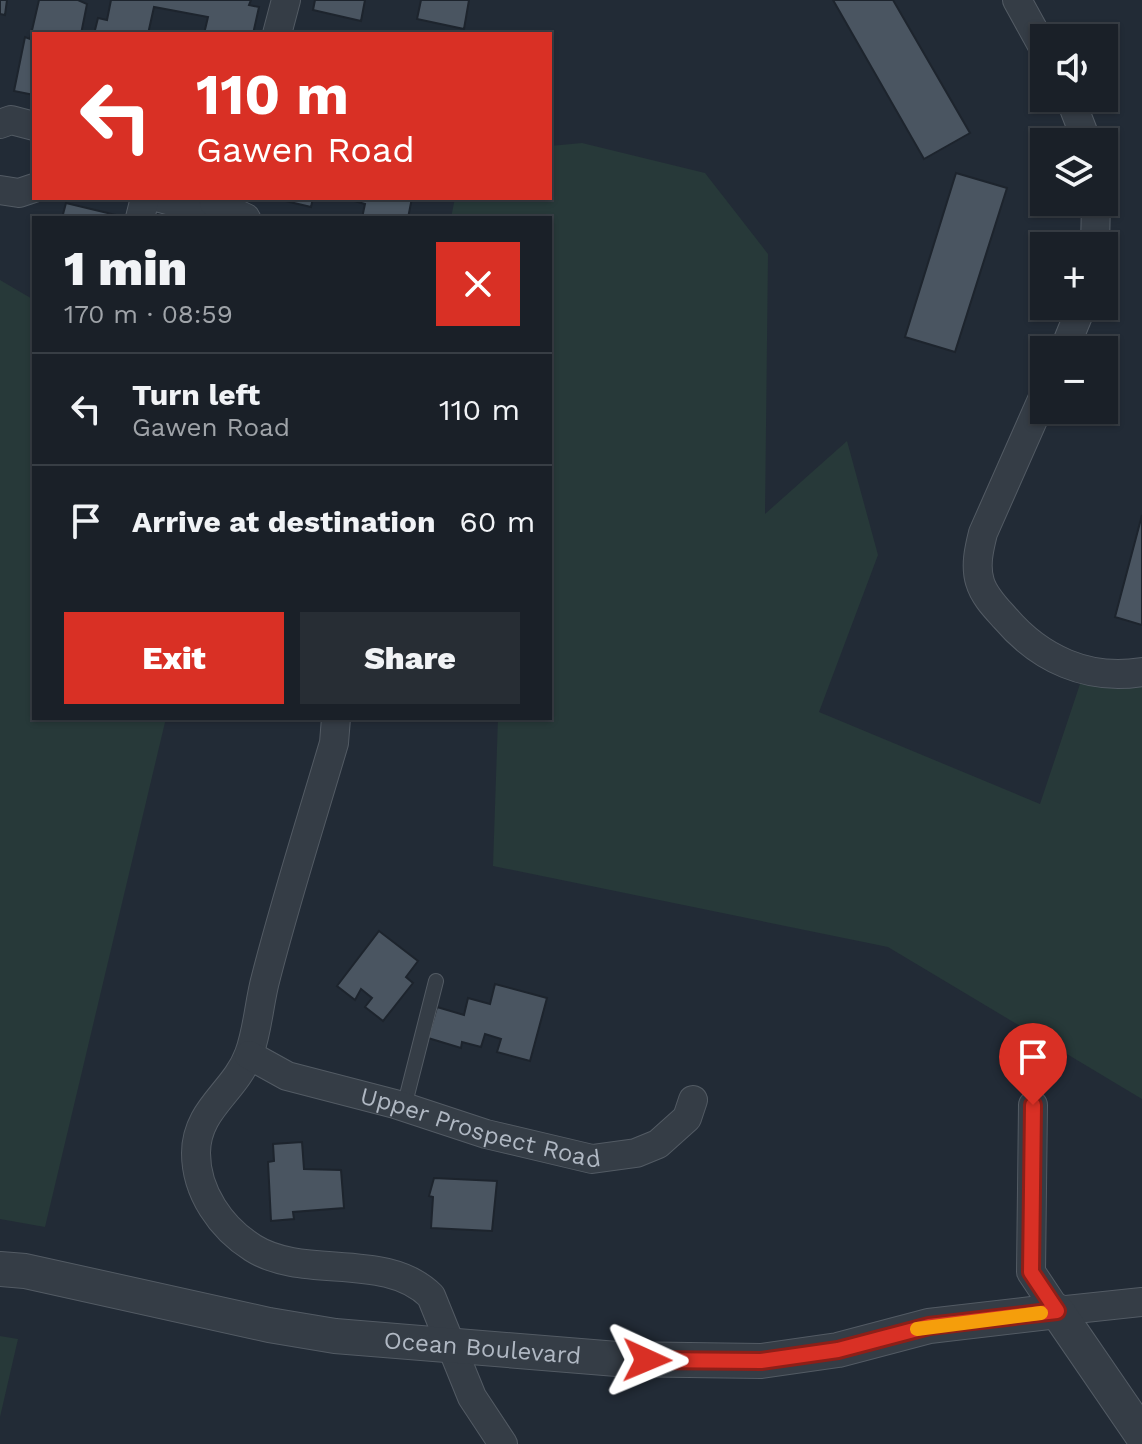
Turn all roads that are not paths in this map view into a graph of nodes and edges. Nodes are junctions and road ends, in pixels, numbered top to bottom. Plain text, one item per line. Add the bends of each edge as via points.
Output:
1 (286, 0) edge
2 (1017, 0) edge
3 (1030, 24) edge
4 (285, 32) edge
5 (0, 124) edge
6 (32, 125) edge
7 (32, 189) edge
8 (0, 190) edge
9 (168, 200) edge
10 (219, 200) edge
11 (243, 216) edge
12 (1031, 424) edge
13 (1142, 672) edge
14 (336, 720) edge
15 (436, 981) dead end
16 (249, 1055) junction
17 (693, 1100) dead end
18 (1033, 1105) dead end
19 (404, 1107) junction
20 (0, 1269) edge
21 (1142, 1302) edge
22 (1057, 1311) junction
23 (453, 1344) junction
24 (1142, 1435) edge
25 (503, 1444) edge

1 - 4 street
2 - 3 street
5 - 6 street via 11,120
7 - 8 street
9 - 10 street via 190,206
10 - 11 street
12 - 13 street via 983,533 980,582 1025,641 1052,659 1095,673
14 - 16 street
15 - 19 lane
16 - 19 street, Upper Prospect Road via 287,1076
16 - 23 street via 210,1106 195,1151 201,1186 219,1220 254,1249 276,1257 399,1276 419,1284 431,1296
17 - 19 street, Upper Prospect Road via 687,1118 658,1144 607,1159 486,1134
18 - 22 street via 1031,1272
20 - 23 street, Ocean Boulevard via 335,1336
21 - 22 street
22 - 23 street, Ocean Boulevard via 929,1326 838,1350 761,1361 617,1359
22 - 24 street
23 - 25 street via 472,1397

